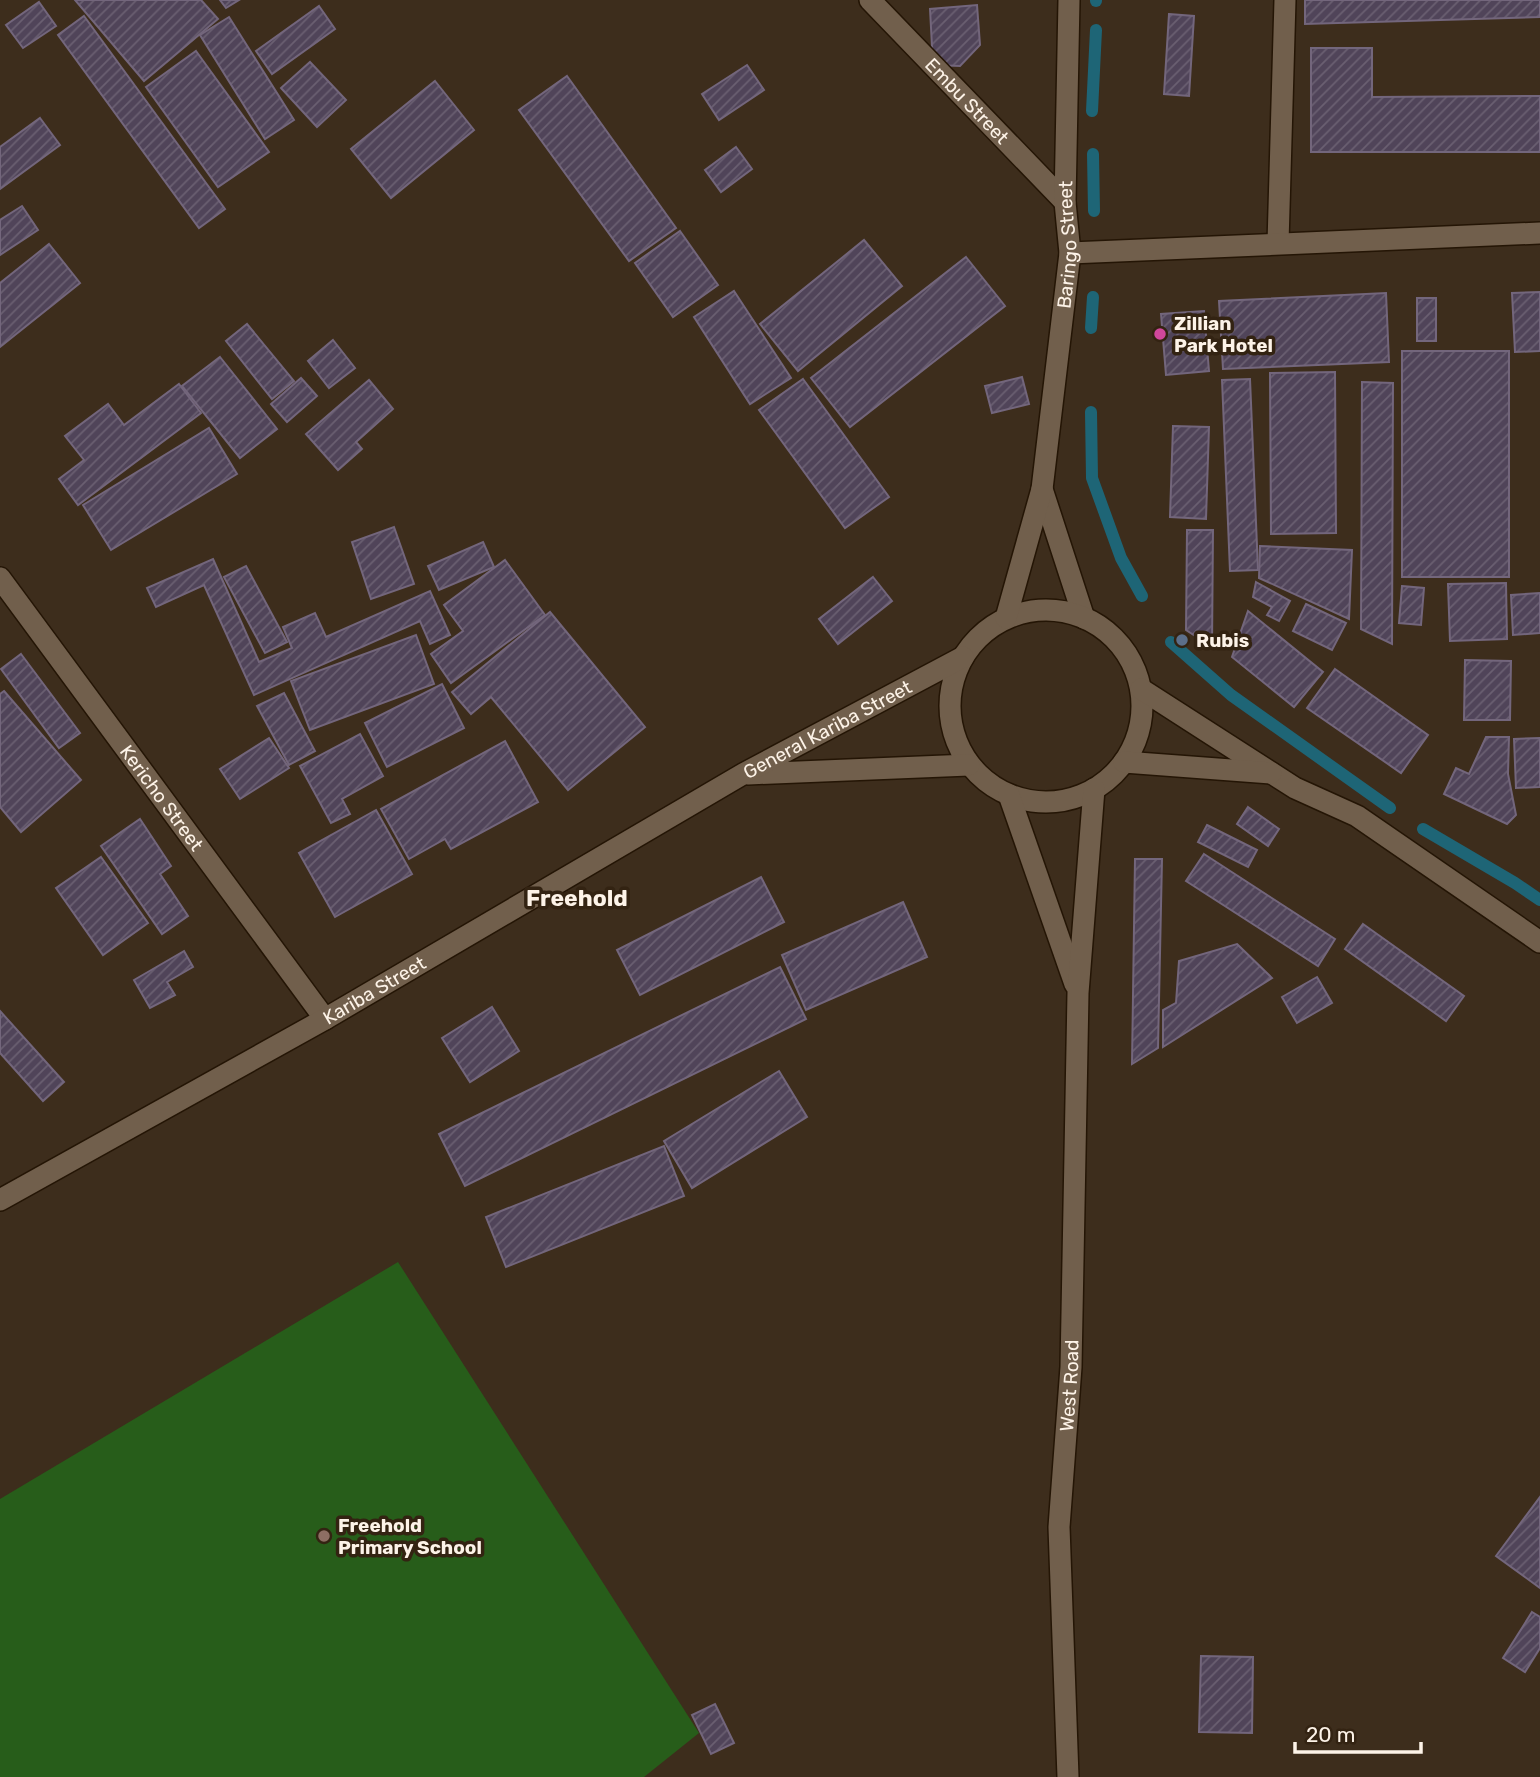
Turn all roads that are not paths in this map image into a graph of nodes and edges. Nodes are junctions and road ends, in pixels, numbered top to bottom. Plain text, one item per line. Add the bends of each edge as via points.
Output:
1 (870, 0) edge
2 (1069, 0) edge
3 (1285, 0) edge
4 (1065, 202) junction
5 (1540, 233) edge
6 (1278, 243) junction
7 (1070, 253) junction
8 (1042, 489) junction
9 (0, 578) edge
10 (1006, 618) junction
11 (1084, 618) junction
12 (963, 657) junction
13 (1141, 688) junction
14 (1124, 762) junction
15 (969, 765) junction
16 (743, 774) junction
17 (1273, 774) junction
18 (1094, 789) junction
19 (1009, 795) junction
20 (1540, 942) edge
21 (1078, 993) junction
22 (325, 1019) junction
23 (0, 1200) edge
24 (1068, 1777) edge

1 - 4 street, Embu Street
2 - 4 street, Baringo Street
3 - 6 street
4 - 7 street, Baringo Street
5 - 6 street
6 - 7 street
7 - 8 street, Baringo Street
8 - 10 street, Baringo Street
8 - 11 street, Baringo Street
9 - 22 street, Kericho Street
10 - 11 street via 1059,610
10 - 12 street via 981,634
11 - 13 street via 1105,629 1122,646
12 - 15 street via 952,683 949,712 955,740
12 - 16 street, General Kariba Street
13 - 14 street via 1142,714 1136,740
13 - 17 street
14 - 17 street
14 - 18 street
15 - 16 street, General Kariba Street
15 - 19 street
16 - 22 street, Kariba Street
17 - 20 street via 1357,816
18 - 19 street via 1052,802
18 - 21 street, West Road
19 - 21 street, West Road
21 - 24 street, West Road via 1071,1367 1059,1527
22 - 23 street, Kariba Street

